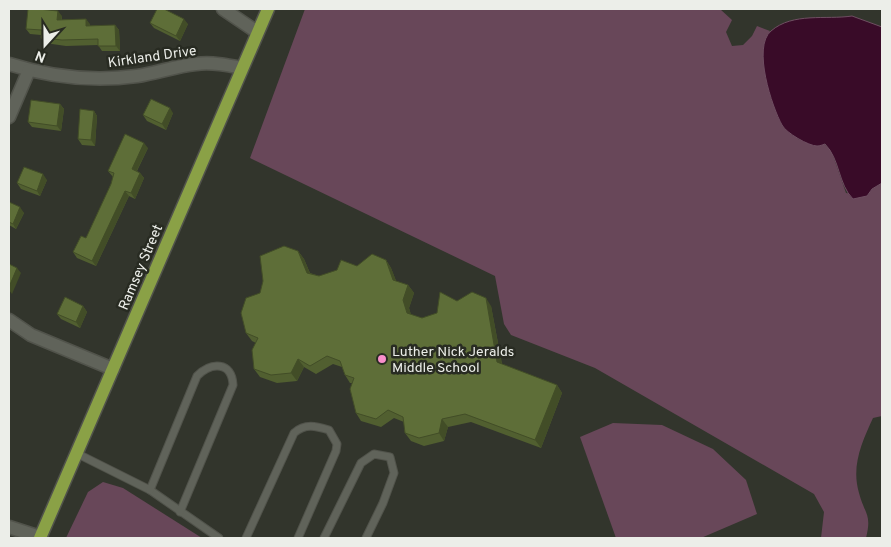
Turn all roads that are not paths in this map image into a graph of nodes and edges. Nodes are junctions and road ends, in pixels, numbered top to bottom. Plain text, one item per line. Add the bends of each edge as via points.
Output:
1 (222, 9) edge
2 (268, 9) edge
3 (257, 32) junction
4 (9, 64) edge
5 (242, 68) junction
6 (28, 70) junction
7 (9, 117) edge
8 (9, 320) edge
9 (113, 369) junction
10 (76, 453) junction
11 (150, 490) junction
12 (180, 512) junction
13 (9, 527) edge
14 (40, 538) edge
15 (219, 538) edge
16 (246, 538) edge
17 (298, 538) edge
18 (324, 538) edge
19 (366, 538) edge

1 - 3 street
2 - 3 main road, Ramsey Street
3 - 5 main road, Ramsey Street
4 - 6 street, Kirkland Drive
5 - 6 street, Kirkland Drive via 198,63 136,76 109,78 56,76
5 - 9 main road, Ramsey Street
6 - 7 street
8 - 9 street via 31,335
9 - 10 main road, Ramsey Street
10 - 11 lane
10 - 14 main road, Ramsey Street
11 - 12 lane
11 - 12 lane via 197,376 216,365 226,369 233,385
12 - 15 lane
13 - 14 street
16 - 17 lane via 294,433 300,427 311,426 329,430 334,437 336,451
18 - 19 lane via 361,463 374,454 390,458 394,473

